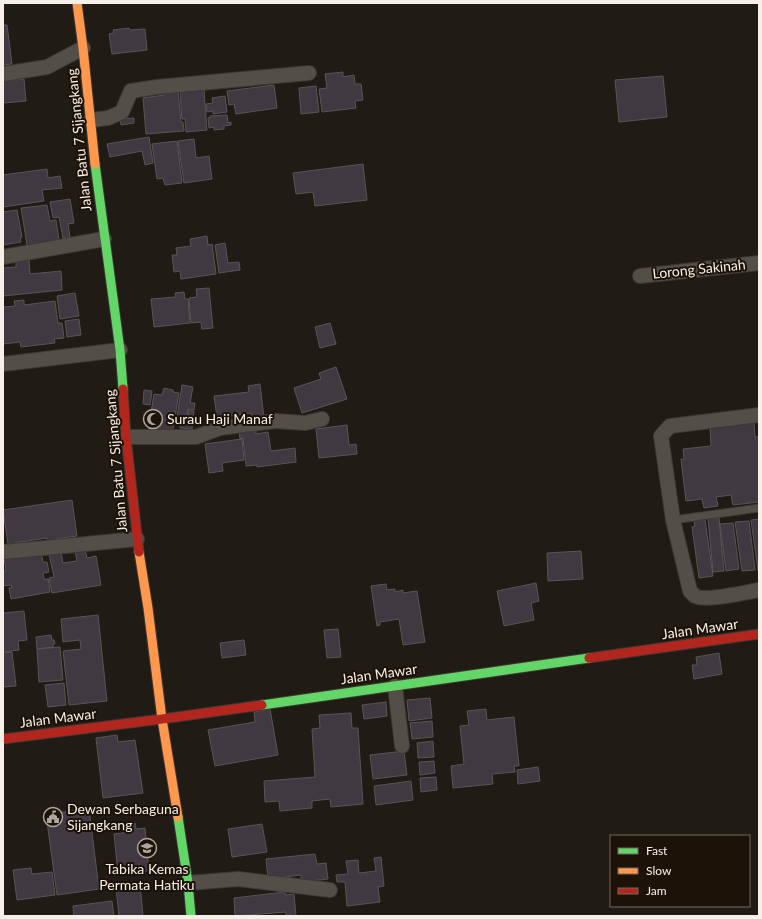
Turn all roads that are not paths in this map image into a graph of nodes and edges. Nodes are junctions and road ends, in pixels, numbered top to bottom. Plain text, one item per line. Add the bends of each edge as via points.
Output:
1 (77, 3) edge
2 (83, 48) junction
3 (309, 73) dead end
4 (3, 74) edge
5 (91, 120) junction
6 (104, 239) junction
7 (3, 257) edge
8 (759, 263) edge
9 (640, 276) dead end
10 (120, 350) junction
11 (3, 364) edge
12 (759, 415) edge
13 (322, 419) dead end
14 (126, 437) junction
15 (759, 508) edge
16 (673, 520) junction
17 (137, 539) junction
18 (3, 552) edge
19 (759, 590) edge
20 (759, 634) edge
21 (395, 686) junction
22 (162, 719) junction
23 (3, 739) edge
24 (402, 746) dead end
25 (188, 883) junction
26 (330, 890) dead end
27 (191, 916) edge

1 - 2 street, Jalan Batu 7 Sijangkang
2 - 4 street via 47,67
2 - 5 street, Jalan Batu 7 Sijangkang
3 - 5 street via 132,91 122,112 108,118
5 - 6 street, Jalan Batu 7 Sijangkang
6 - 7 street
6 - 10 street, Jalan Batu 7 Sijangkang
8 - 9 street, Lorong Sakinah
10 - 11 street
10 - 14 street, Jalan Batu 7 Sijangkang
12 - 16 street via 670,426 661,436
13 - 14 street via 305,423 276,421 220,428 196,437
14 - 17 street, Jalan Batu 7 Sijangkang
15 - 16 lane
16 - 19 street via 690,591 695,596 714,597
17 - 18 street
17 - 22 street, Jalan Batu 7 Sijangkang
20 - 21 street, Jalan Mawar
21 - 22 street, Jalan Mawar
21 - 24 street
22 - 23 street, Jalan Mawar
22 - 25 street, Jalan Batu 7 Sijangkang
25 - 26 street via 238,879
25 - 27 street, Jalan Batu 7 Sijangkang

